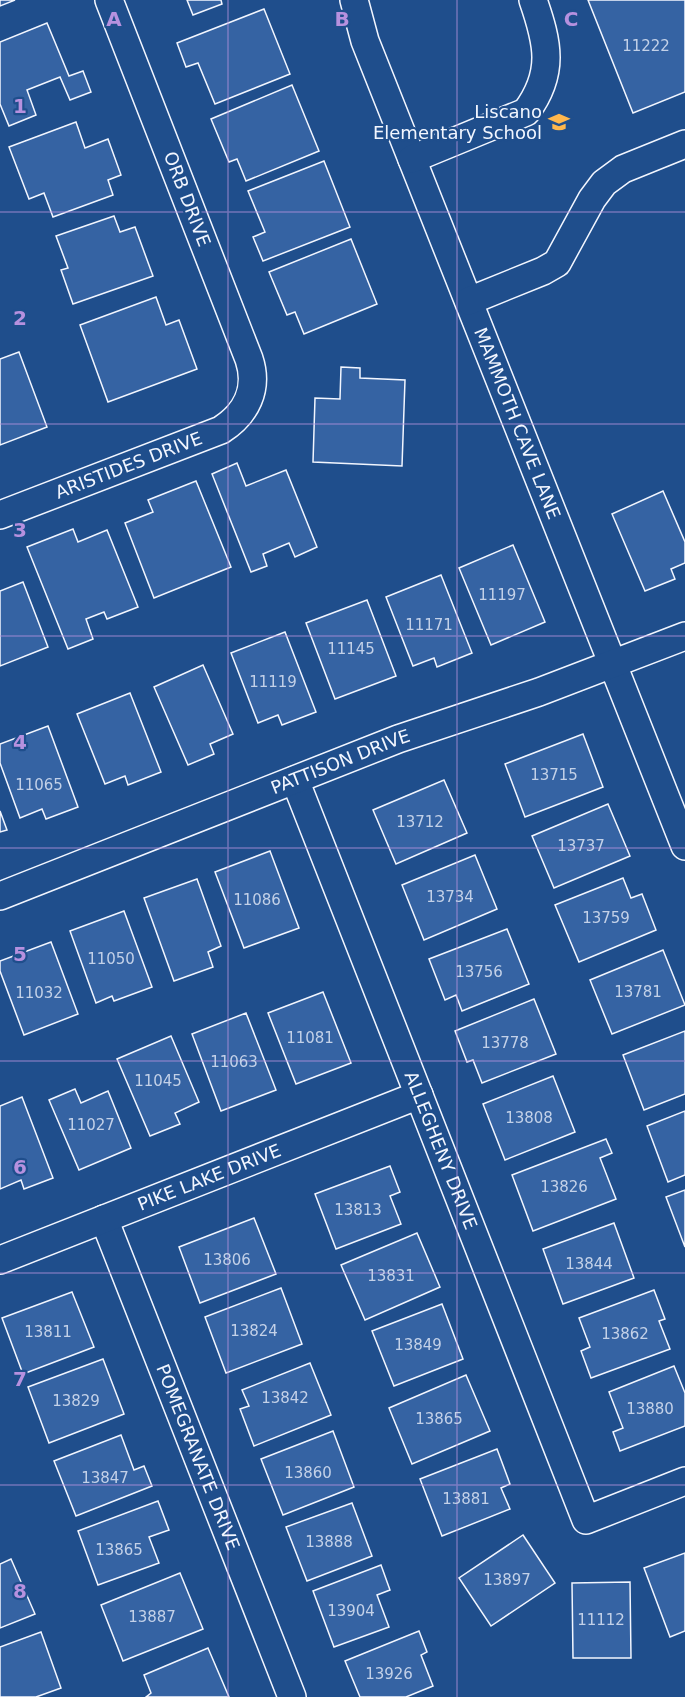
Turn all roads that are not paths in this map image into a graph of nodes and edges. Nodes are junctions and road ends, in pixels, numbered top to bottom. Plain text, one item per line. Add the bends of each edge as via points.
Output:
1 (109, 0) edge
2 (354, 0) edge
3 (533, 0) edge
4 (685, 144) edge
5 (412, 159) junction
6 (469, 301) junction
7 (249, 401) joint
8 (0, 516) edge
9 (685, 636) edge
10 (613, 663) junction
11 (295, 780) junction
12 (685, 846) edge
13 (0, 896) edge
14 (419, 1095) junction
15 (104, 1219) junction
16 (0, 1260) edge
17 (685, 1481) edge
18 (292, 1697) edge

1 - 7 street, ORB DRIVE via 249,359 253,378
2 - 5 street, MAMMOTH CAVE LANE via 365,41
3 - 5 street via 547,52 544,77 526,112
4 - 6 street via 623,169 604,183 557,263
5 - 6 street, MAMMOTH CAVE LANE
6 - 10 street, MAMMOTH CAVE LANE
7 - 8 street, ARISTIDES DRIVE via 237,418 221,429
9 - 10 street, PATTISON DRIVE
10 - 11 street, PATTISON DRIVE
10 - 12 street, MAMMOTH CAVE LANE
11 - 13 street, PATTISON DRIVE
11 - 14 street, ALLEGHENY DRIVE
14 - 15 street, PIKE LAKE DRIVE
14 - 17 street, ALLEGHENY DRIVE via 586,1520
15 - 16 street, PIKE LAKE DRIVE
15 - 18 street, POMEGRANATE DRIVE

